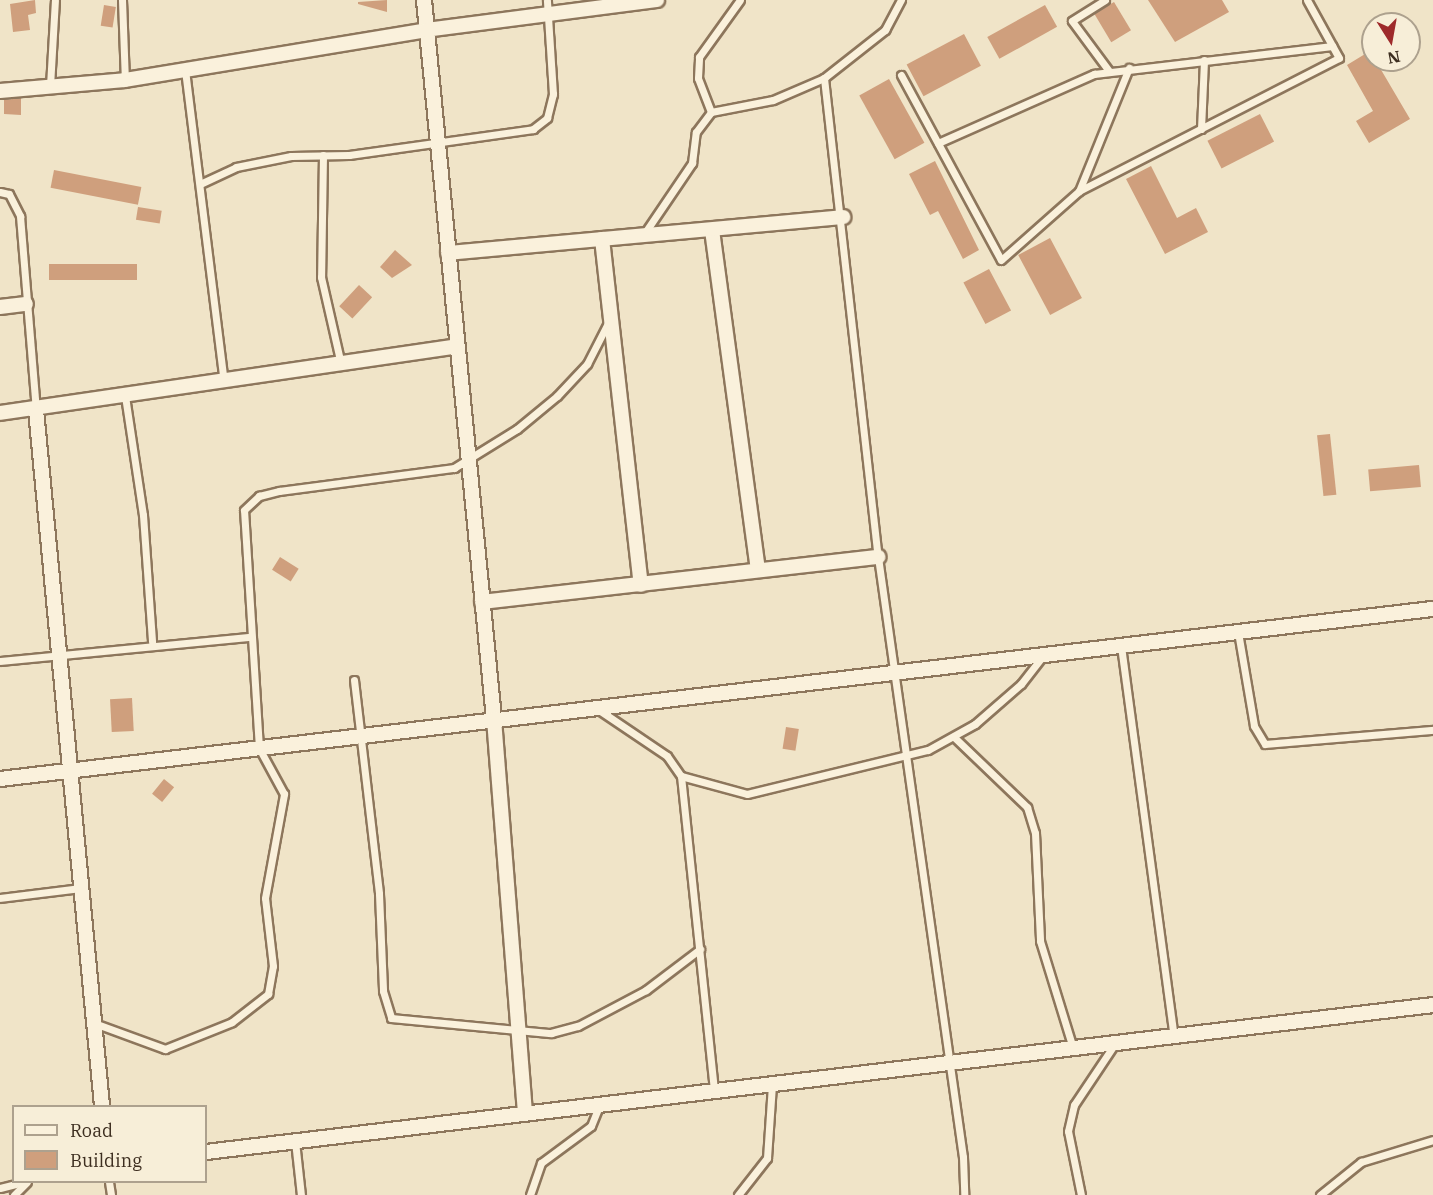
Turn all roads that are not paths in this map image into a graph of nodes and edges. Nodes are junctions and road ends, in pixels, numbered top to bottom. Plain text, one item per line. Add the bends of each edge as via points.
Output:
1 (55, 0) edge
2 (122, 0) edge
3 (424, 0) edge
4 (547, 0) edge
5 (657, 0) edge
6 (740, 0) edge
7 (901, 0) edge
8 (1105, 0) edge
9 (1307, 0) edge
10 (548, 15) junction
11 (426, 30) junction
12 (1332, 46) junction
13 (1204, 60) junction
14 (1129, 68) junction
15 (185, 70) junction
16 (1109, 71) junction
17 (901, 75) dead end
18 (825, 78) junction
19 (125, 80) junction
20 (50, 86) junction
21 (0, 91) edge
22 (711, 112) junction
23 (1201, 129) junction
24 (938, 143) junction
25 (437, 145) junction
26 (323, 155) junction
27 (200, 184) junction
28 (1079, 191) junction
29 (0, 192) edge
30 (843, 217) junction
31 (712, 230) junction
32 (642, 236) junction
33 (602, 239) junction
34 (448, 254) junction
35 (26, 304) junction
36 (0, 307) edge
37 (611, 318) junction
38 (457, 346) junction
39 (341, 364) junction
40 (224, 381) junction
41 (125, 396) junction
42 (36, 410) junction
43 (0, 413) edge
44 (468, 455) junction
45 (878, 557) junction
46 (759, 570) junction
47 (641, 585) junction
48 (482, 602) junction
49 (1433, 609) edge
50 (1238, 630) junction
51 (250, 637) junction
52 (152, 642) junction
53 (1121, 644) junction
54 (59, 652) junction
55 (1046, 653) junction
56 (0, 662) edge
57 (896, 671) junction
58 (354, 680) dead end
59 (594, 707) junction
60 (494, 719) junction
61 (1433, 730) edge
62 (360, 735) junction
63 (955, 738) junction
64 (259, 748) junction
65 (907, 756) junction
66 (70, 770) junction
67 (681, 776) junction
68 (0, 779) edge
69 (81, 888) junction
70 (0, 898) edge
71 (700, 949) junction
72 (1433, 1005) edge
73 (94, 1023) junction
74 (518, 1028) junction
75 (1174, 1036) junction
76 (1115, 1043) junction
77 (1073, 1048) junction
78 (947, 1063) junction
79 (772, 1084) junction
80 (714, 1091) junction
81 (600, 1104) junction
82 (102, 1105) edge
83 (525, 1113) junction
84 (1433, 1140) edge
85 (295, 1141) junction
86 (207, 1152) edge
87 (22, 1183) edge
88 (25, 1183) edge
89 (0, 1188) edge
90 (14, 1195) edge
91 (301, 1195) edge
92 (530, 1195) edge
93 (738, 1195) edge
94 (964, 1195) edge
95 (1081, 1195) edge
96 (1320, 1195) edge

1 - 20 lane
2 - 19 lane
3 - 11 street
4 - 10 lane
5 - 10 street
6 - 22 lane via 699,57 698,78
7 - 18 lane via 885,30
8 - 16 lane via 1072,21
9 - 12 lane
10 - 11 street
10 - 25 lane via 553,66 548,118 532,129
11 - 15 street
11 - 25 street
12 - 13 lane
12 - 23 lane via 1339,58
13 - 14 lane
13 - 23 lane
14 - 16 lane
14 - 28 lane
15 - 19 street
15 - 27 lane
16 - 24 lane
17 - 24 lane
18 - 22 lane via 773,100
18 - 30 lane
19 - 20 street
20 - 21 street
22 - 32 lane via 696,132 692,163
23 - 28 lane
24 - 28 lane via 1001,260
25 - 26 lane
25 - 34 street
26 - 27 lane via 261,161
26 - 39 lane via 321,277
27 - 40 lane
29 - 35 lane via 18,205
30 - 31 street
30 - 45 lane
31 - 32 street
31 - 46 street
32 - 33 street
33 - 34 street
33 - 37 street
34 - 38 street
35 - 36 street
35 - 42 lane
37 - 44 lane via 587,364 557,396 517,429
37 - 47 street
38 - 39 street
38 - 44 street
39 - 40 street
40 - 41 street
41 - 42 street
41 - 52 lane via 143,515
42 - 43 street
42 - 54 street
44 - 48 street
44 - 51 lane via 454,468 434,473 259,496 244,510
45 - 46 street
45 - 57 lane
46 - 47 street
47 - 48 street
48 - 60 street
49 - 50 street
50 - 53 street
50 - 61 lane via 1254,726 1265,744
51 - 52 lane
51 - 64 lane
52 - 54 lane
53 - 55 street
53 - 75 lane
54 - 56 lane
54 - 66 street
55 - 57 street
55 - 63 lane via 1022,684
57 - 59 street
57 - 65 lane
58 - 62 lane
59 - 60 street
59 - 67 lane via 667,756
60 - 62 street
60 - 74 street
62 - 64 street
62 - 74 lane via 379,894 383,991 391,1018
63 - 65 lane
63 - 77 lane via 1027,807 1035,833 1040,941
64 - 66 street
64 - 73 lane via 284,794 265,898 273,966 268,994 232,1022 165,1049
65 - 67 lane via 747,794
65 - 78 lane
66 - 68 street
66 - 69 street
67 - 71 lane
69 - 70 lane
69 - 73 street
71 - 74 lane via 646,990 578,1026 551,1033
71 - 80 lane
72 - 75 street
73 - 82 street
74 - 83 street
75 - 76 street
76 - 77 street
76 - 95 lane via 1074,1104 1068,1131
77 - 78 street
78 - 79 street
78 - 94 lane via 963,1157
79 - 80 street
79 - 93 lane via 767,1158
80 - 81 street
81 - 83 street
81 - 92 lane via 591,1126 541,1163
83 - 85 street
84 - 96 lane via 1361,1162
85 - 86 street
85 - 91 lane
87 - 89 lane
88 - 90 lane

